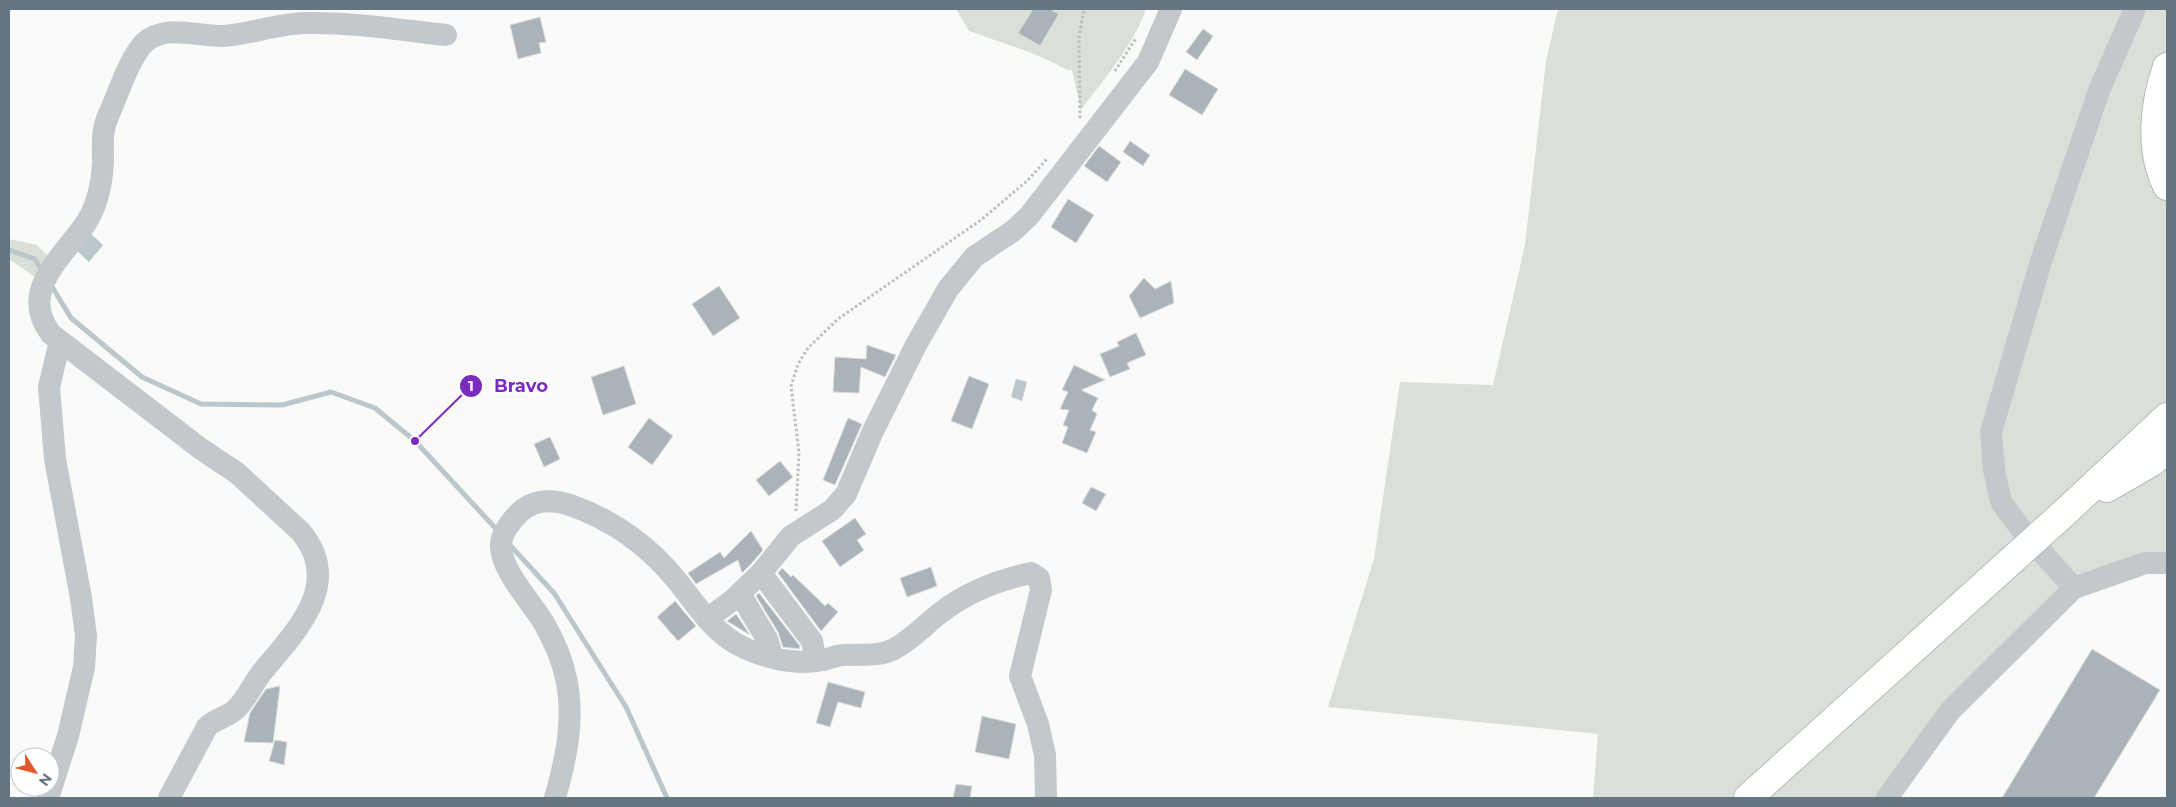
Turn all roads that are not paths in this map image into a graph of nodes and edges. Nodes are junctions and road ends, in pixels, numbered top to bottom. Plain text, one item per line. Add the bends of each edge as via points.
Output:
1 (1171, 9) edge
2 (2135, 9) edge
3 (446, 35) dead end
4 (2167, 67) edge
5 (2167, 186) edge
6 (60, 341) junction
7 (2167, 417) edge
8 (2167, 449) edge
9 (2063, 514) junction
10 (2167, 564) edge
11 (760, 573) junction
12 (2074, 588) junction
13 (740, 594) junction
14 (707, 619) junction
15 (773, 658) junction
16 (816, 661) junction
17 (48, 798) edge
18 (169, 798) edge
19 (555, 798) edge
20 (1046, 798) edge
21 (1748, 798) edge
22 (1887, 798) edge

1 - 11 street via 1148,62 1029,216 1014,231 974,257 948,289 916,345 846,494 832,510 791,536
2 - 12 street via 2100,88 2042,258 1990,432 2001,502
3 - 6 street via 305,22 224,36 161,33 144,44 132,62 103,129 103,163 93,209 44,283 39,310 42,322
4 - 5 main road via 2154,138
6 - 17 street via 49,387 55,459 86,636 82,676 68,736
6 - 18 street via 237,473 301,532 315,554 318,584 307,614 236,710 207,727
7 - 9 main road
8 - 9 main road via 2152,462
9 - 21 main road, bridge
10 - 12 street via 2145,563
11 - 13 street
11 - 16 street via 812,641
12 - 22 street via 1950,711
13 - 14 street
13 - 15 street via 767,638
14 - 15 street via 735,643
14 - 19 street via 672,575 620,529 562,503 532,503 522,509 503,536 502,556 544,624 566,677 571,711 566,761
15 - 16 street
16 - 20 street via 838,655 873,655 892,650 964,596 991,584 1031,573 1039,578 1041,590 1020,676 1038,724 1045,755

